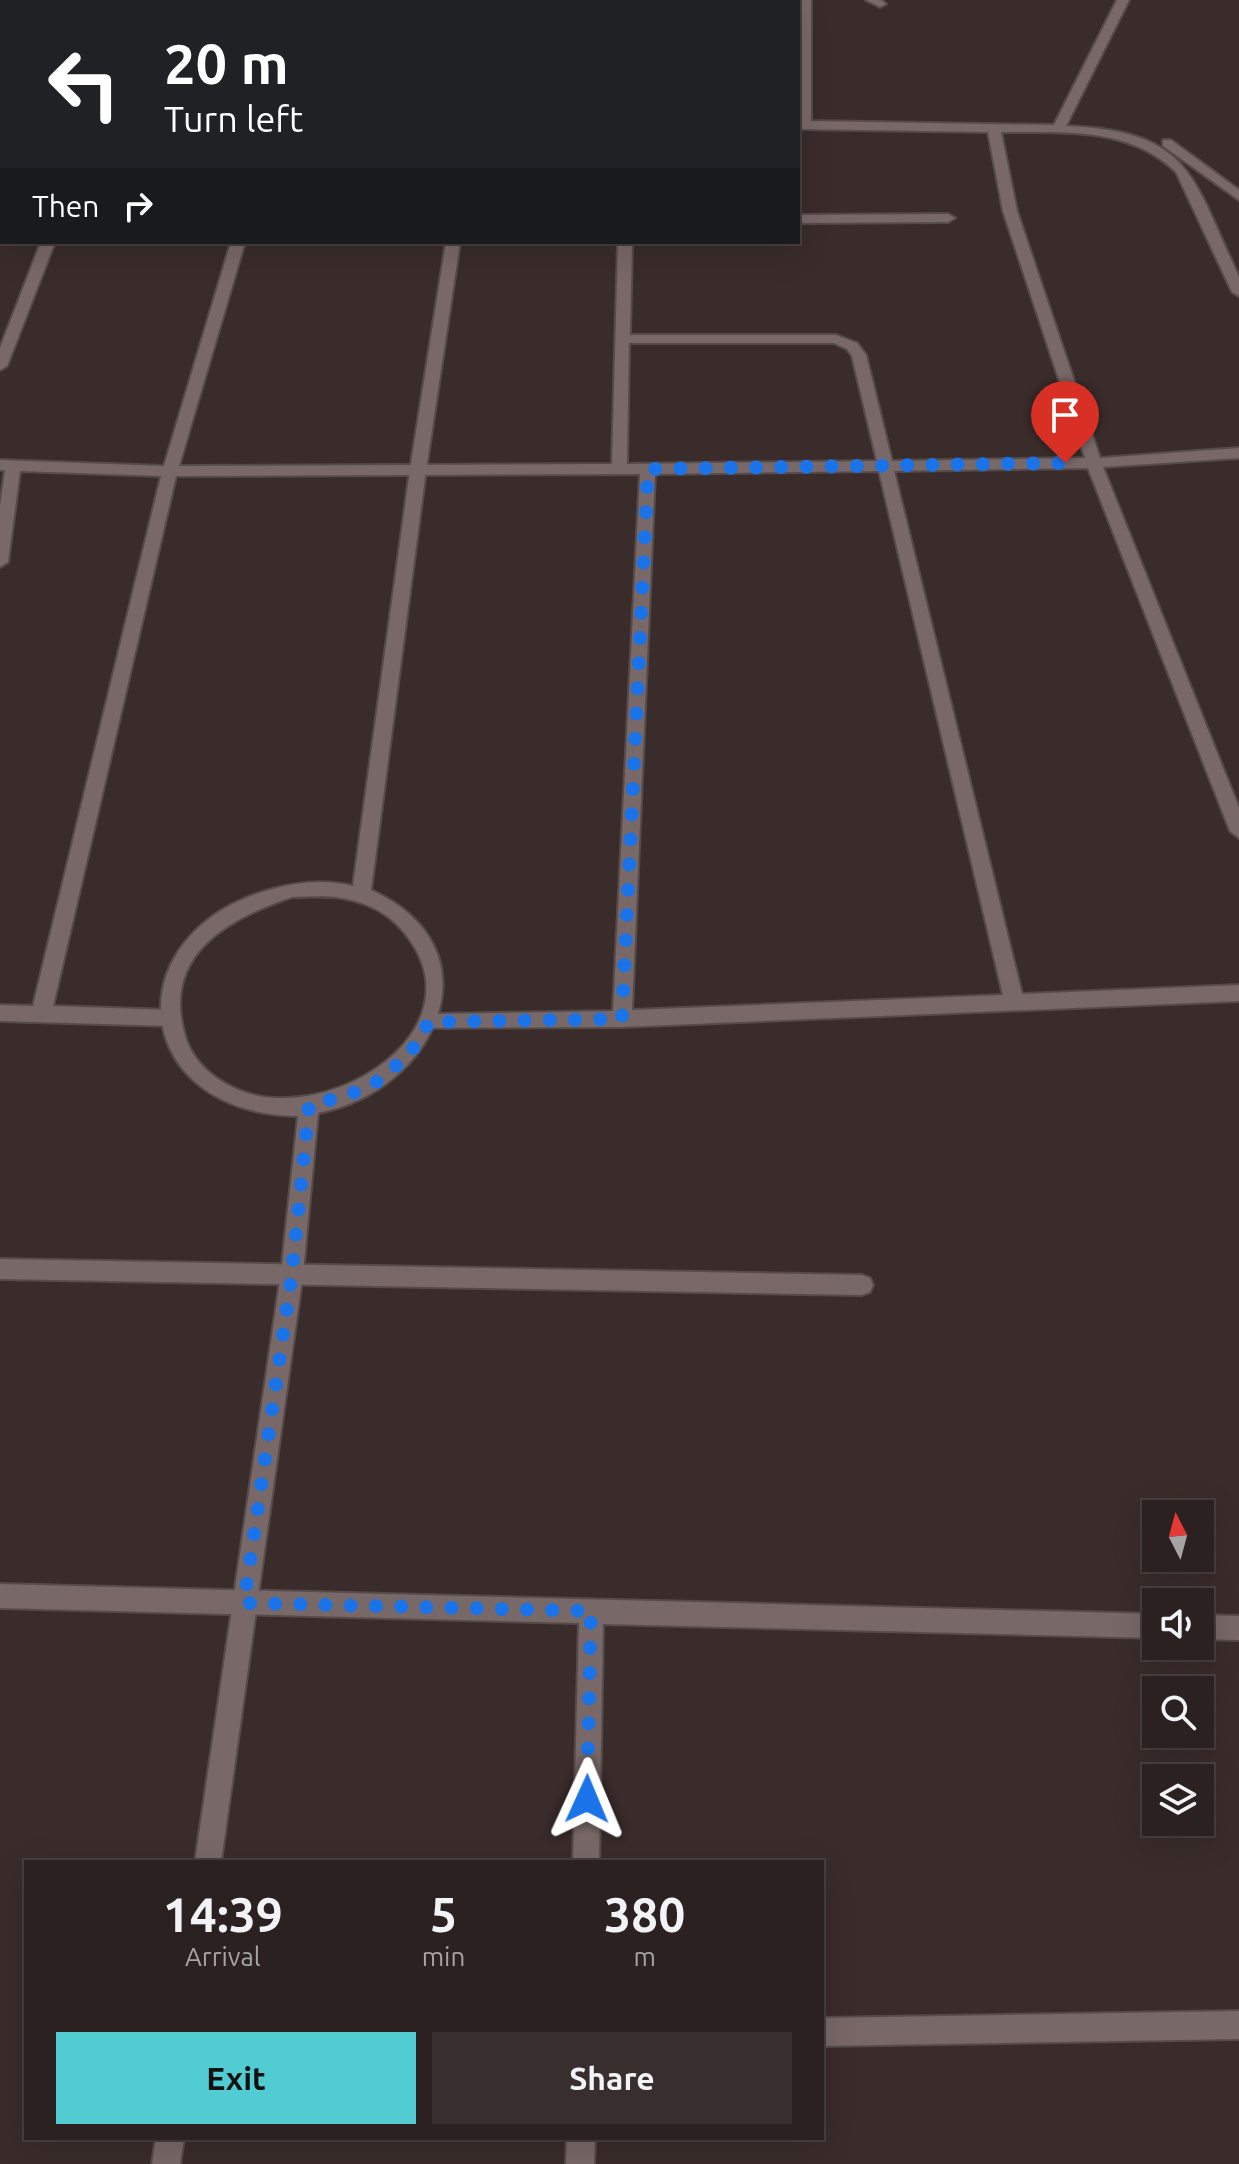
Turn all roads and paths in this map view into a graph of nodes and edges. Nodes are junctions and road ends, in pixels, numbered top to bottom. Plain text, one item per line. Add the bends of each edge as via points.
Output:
1 (805, 0) edge
2 (1123, 0) edge
3 (802, 125) edge
4 (994, 129) junction
5 (1058, 129) junction
6 (1139, 140) junction
7 (1239, 196) edge
8 (948, 218) dead end
9 (800, 219) edge
10 (47, 244) edge
11 (237, 244) edge
12 (453, 244) edge
13 (625, 244) edge
14 (1239, 292) edge
15 (621, 339) junction
16 (0, 366) edge
17 (1239, 453) edge
18 (1094, 463) junction
19 (7, 466) edge
20 (888, 466) junction
21 (619, 469) junction
22 (648, 469) junction
23 (418, 470) junction
24 (170, 471) junction
25 (0, 562) edge
26 (1239, 831) edge
27 (361, 896) junction
28 (1239, 993) edge
29 (1015, 1004) junction
30 (0, 1013) edge
31 (41, 1014) junction
32 (170, 1018) junction
33 (622, 1019) junction
34 (429, 1022) junction
35 (309, 1106) junction
36 (0, 1269) edge
37 (292, 1273) junction
38 (862, 1285) dead end
39 (0, 1596) edge
40 (244, 1603) junction
41 (591, 1611) junction
42 (1142, 1626) edge
43 (1214, 1627) edge
44 (1239, 1628) edge
45 (208, 1860) edge
46 (586, 1860) edge
47 (1239, 2025) edge
48 (824, 2032) edge
49 (170, 2140) edge
50 (581, 2140) edge
51 (166, 2164) edge
52 (580, 2164) edge

1 - 3 street
2 - 5 street
3 - 4 street
4 - 5 street
4 - 18 street via 1010,211
5 - 6 street via 1107,131
6 - 7 street via 1173,146
6 - 14 street via 1182,170
8 - 9 street
10 - 16 street
11 - 24 street
12 - 23 street
13 - 15 street
15 - 20 street via 846,342 859,355
15 - 21 street
17 - 18 street
18 - 20 street
18 - 26 street
19 - 24 street
19 - 25 street
20 - 22 street
20 - 29 street
21 - 22 street
21 - 23 street
22 - 33 street
23 - 24 street
23 - 27 street
24 - 31 street
27 - 32 street via 342,890 292,890 244,905 203,934 177,972
27 - 34 street via 387,905 419,934 436,972
28 - 29 street
29 - 33 street
30 - 31 street
31 - 32 street
32 - 35 street via 182,1056 214,1088 261,1106
33 - 34 street
34 - 35 street via 409,1055 369,1088
35 - 37 street
36 - 37 street
37 - 38 street
37 - 40 street
39 - 40 street
40 - 41 street
40 - 45 street
41 - 42 street
41 - 46 street
43 - 44 street
47 - 48 street
49 - 51 street
50 - 52 street

